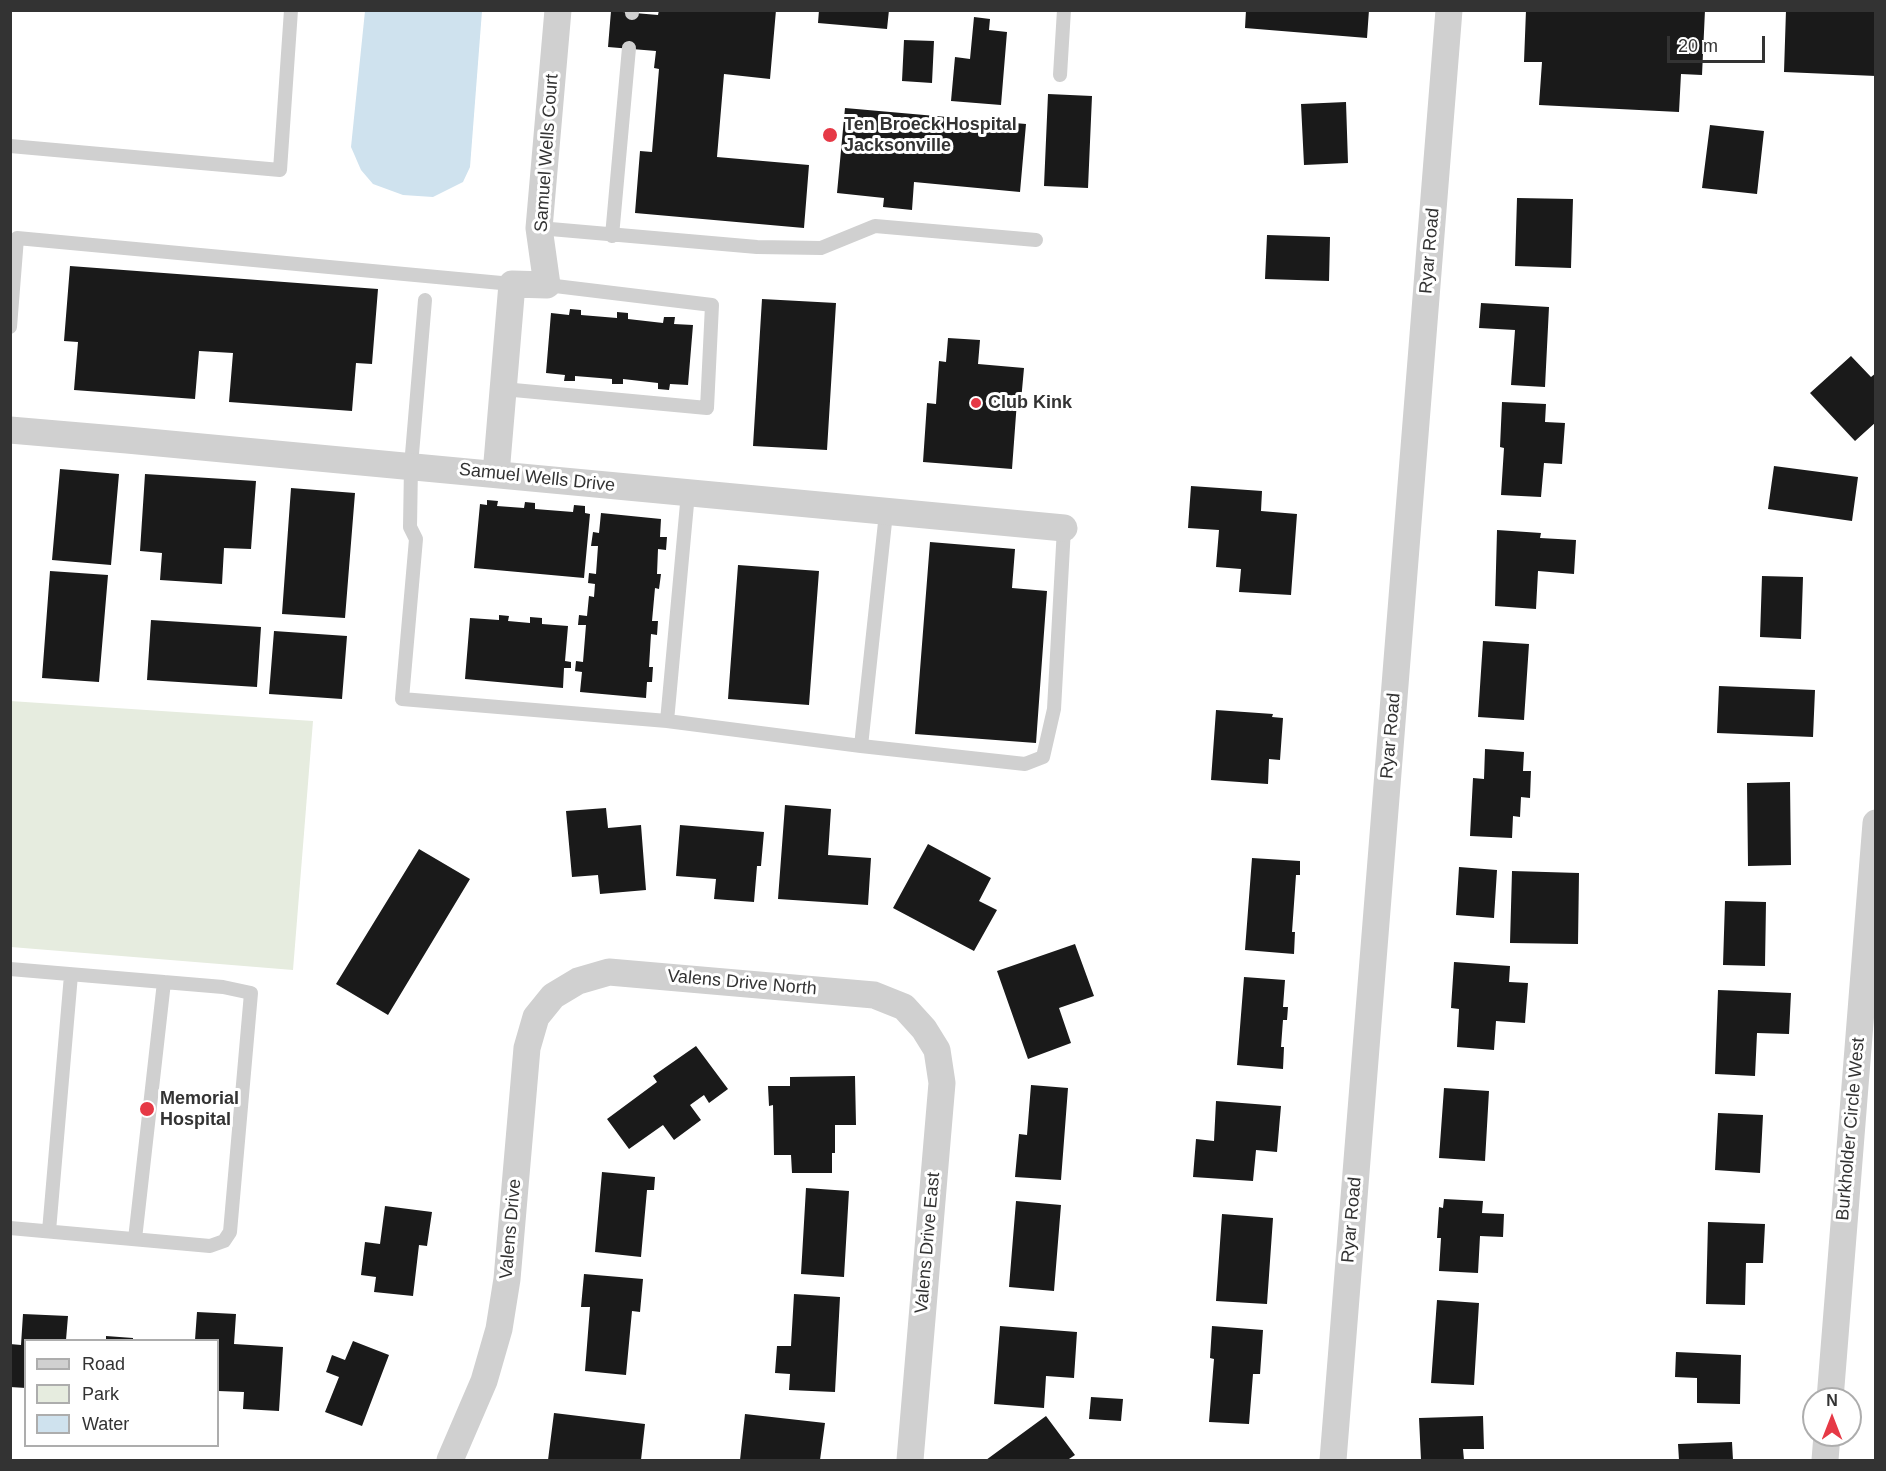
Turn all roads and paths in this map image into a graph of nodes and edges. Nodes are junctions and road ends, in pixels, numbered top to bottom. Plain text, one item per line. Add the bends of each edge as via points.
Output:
1 (291, 10) edge
2 (558, 10) edge
3 (1064, 10) edge
4 (1449, 10) edge
5 (629, 48) dead end
6 (1060, 75) dead end
7 (10, 146) edge
8 (539, 228) junction
9 (612, 236) junction
10 (14, 238) edge
11 (1036, 240) dead end
12 (512, 284) junction
13 (547, 285) junction
14 (425, 300) dead end
15 (10, 327) edge
16 (503, 389) junction
17 (10, 430) edge
18 (411, 466) junction
19 (496, 474) junction
20 (688, 493) junction
21 (886, 513) junction
22 (1064, 528) joint
23 (667, 722) junction
24 (861, 746) junction
25 (1875, 823) edge
26 (10, 969) edge
27 (71, 975) junction
28 (164, 982) junction
29 (553, 996) joint
30 (924, 1029) joint
31 (10, 1228) edge
32 (49, 1231) junction
33 (135, 1239) junction
34 (1831, 1387) edge
35 (450, 1461) edge
36 (910, 1461) edge
37 (1333, 1461) edge

1 - 7 lane via 279,170
2 - 8 street, Samuel Wells Court
3 - 6 lane
4 - 37 street, Ryar Road
5 - 9 lane
8 - 9 lane
8 - 13 street, Samuel Wells Court
9 - 11 lane via 757,248 820,248 874,226
10 - 12 lane
10 - 15 lane
12 - 13 street
12 - 16 street
13 - 16 lane via 712,305 707,408
14 - 18 lane
16 - 19 street
17 - 18 street, Samuel Wells Drive
18 - 19 street, Samuel Wells Drive
18 - 23 lane via 410,527 416,539 402,699
19 - 20 street, Samuel Wells Drive
20 - 21 street, Samuel Wells Drive
20 - 23 lane
21 - 22 street, Samuel Wells Drive
21 - 24 lane
22 - 24 lane via 1054,709 1043,757 1025,764
23 - 24 lane
25 - 34 street, Burkholder Circle West
26 - 27 lane
27 - 28 lane
27 - 32 lane
28 - 33 lane
28 - 33 lane via 251,993 230,1232 224,1242 210,1246
29 - 30 street, Valens Drive North via 578,981 609,972 874,995 904,1007
29 - 35 street, Valens Drive via 536,1017 526,1048 507,1279 499,1329 484,1381
30 - 36 street, Valens Drive East via 937,1050 942,1083
31 - 32 lane
32 - 33 lane

